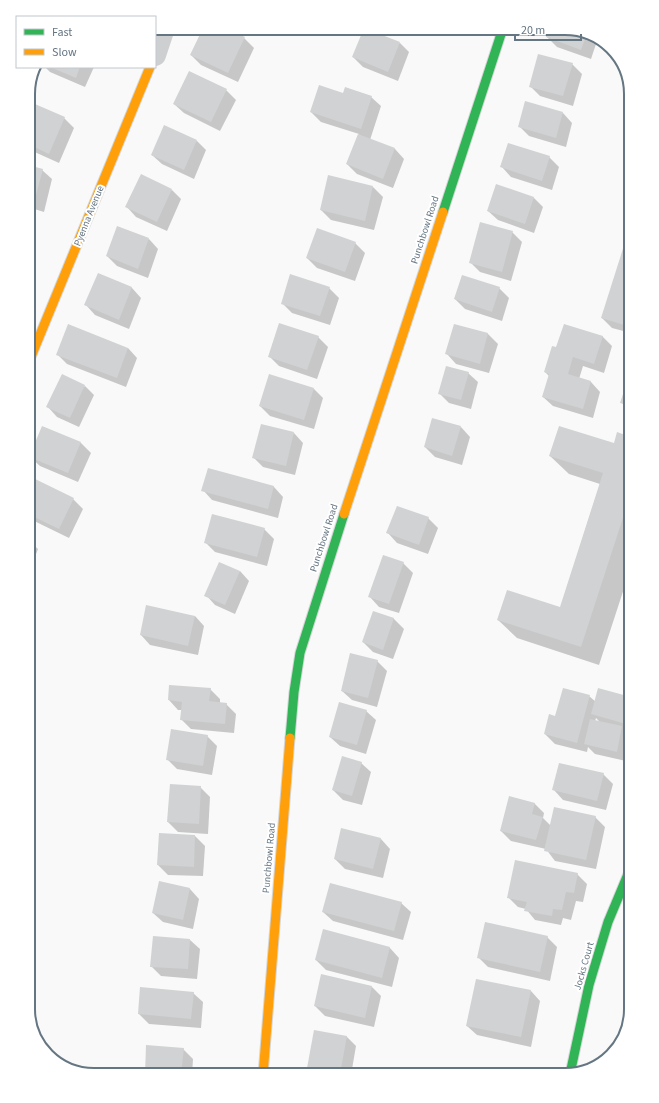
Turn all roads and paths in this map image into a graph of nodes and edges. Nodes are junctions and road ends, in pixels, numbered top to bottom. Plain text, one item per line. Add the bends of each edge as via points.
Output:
1 (162, 35) edge
2 (501, 35) edge
3 (156, 52) edge
4 (150, 68) edge
5 (35, 347) edge
6 (624, 884) edge
7 (571, 1067) edge
8 (264, 1068) edge

1 - 3 street
2 - 8 street, Punchbowl Road via 300,653 294,692
4 - 5 street, Pyenna Avenue
6 - 7 street, Jocks Court via 608,922 589,985

